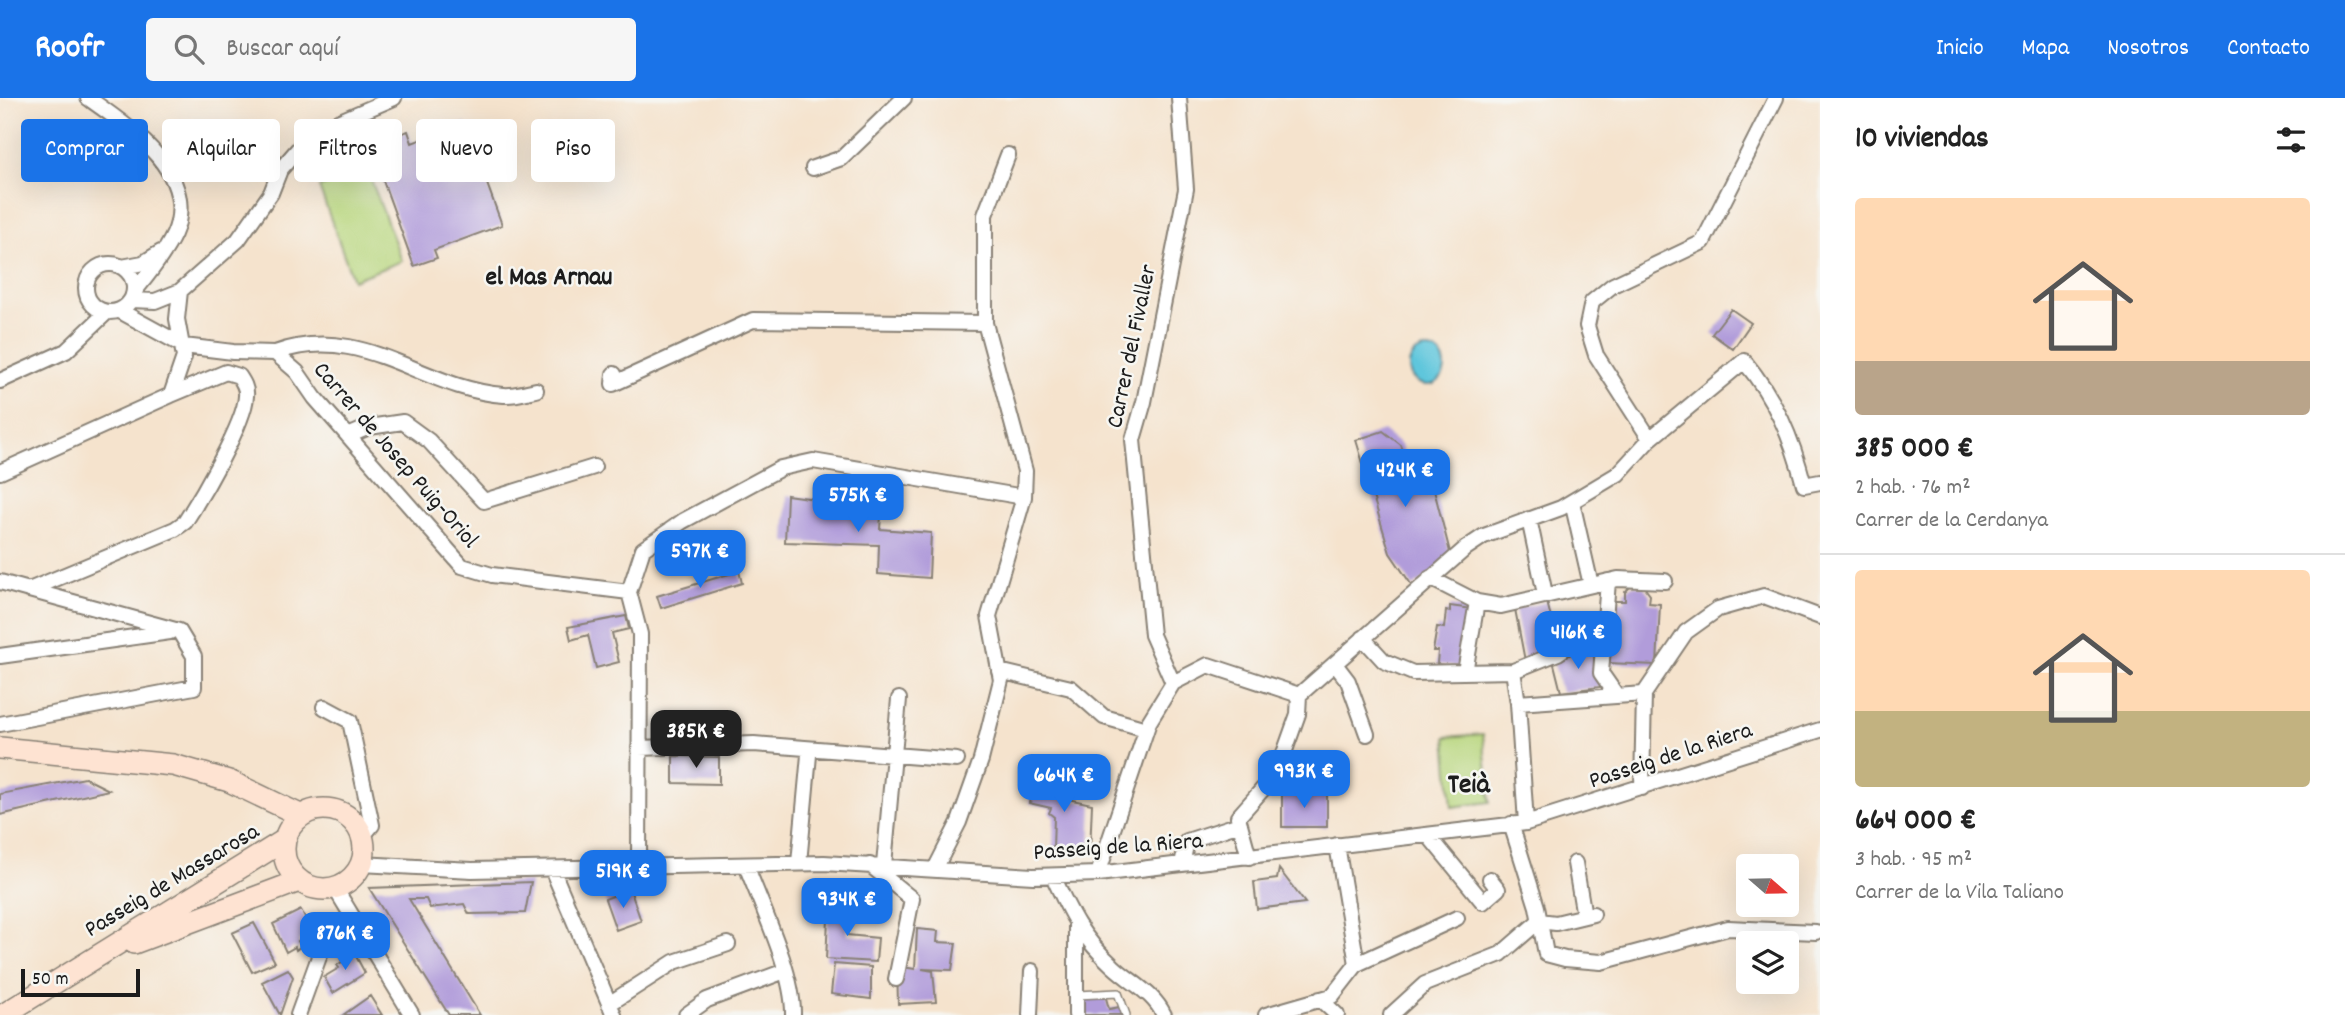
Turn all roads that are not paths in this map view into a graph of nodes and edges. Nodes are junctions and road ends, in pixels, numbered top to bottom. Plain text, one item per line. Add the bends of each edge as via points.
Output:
1 (88, 98) edge
2 (394, 98) edge
3 (904, 98) edge
4 (1180, 98) edge
5 (1776, 98) edge
6 (1008, 155) dead end
7 (813, 168) dead end
8 (162, 251) junction
9 (122, 267) junction
10 (150, 272) junction
11 (180, 291) junction
12 (133, 296) junction
13 (162, 298) junction
14 (90, 303) junction
15 (113, 312) junction
16 (985, 323) junction
17 (85, 333) junction
18 (184, 346) junction
19 (275, 354) junction
20 (614, 374) dead end
21 (0, 381) edge
22 (536, 390) dead end
23 (171, 395) junction
24 (348, 436) junction
25 (1650, 439) junction
26 (594, 467) dead end
27 (0, 472) edge
28 (1820, 482) edge
29 (1024, 497) junction
30 (1572, 502) junction
31 (1529, 519) junction
32 (1430, 578) junction
33 (1608, 581) junction
34 (1665, 581) dead end
35 (0, 582) edge
36 (1591, 585) junction
37 (29, 590) junction
38 (629, 592) junction
39 (1545, 594) junction
40 (1477, 602) junction
41 (1820, 617) edge
42 (179, 631) junction
43 (1363, 638) junction
44 (1605, 640) junction
45 (0, 656) edge
46 (1335, 664) junction
47 (999, 671) junction
48 (1513, 671) junction
49 (1465, 672) junction
50 (1173, 683) junction
51 (1644, 694) junction
52 (1300, 695) junction
53 (1617, 696) junction
54 (899, 699) dead end
55 (1518, 703) junction
56 (324, 707) dead end
57 (0, 724) edge
58 (1146, 729) junction
59 (1820, 730) edge
60 (1367, 734) dead end
61 (0, 748) edge
62 (639, 748) junction
63 (894, 754) junction
64 (810, 755) dead end
65 (957, 760) dead end
66 (1642, 788) junction
67 (300, 815) junction
68 (1240, 824) junction
69 (1519, 824) junction
70 (1428, 835) junction
71 (362, 836) junction
72 (284, 841) junction
73 (1337, 845) junction
74 (1249, 856) junction
75 (799, 863) junction
76 (1575, 863) dead end
77 (361, 864) junction
78 (746, 864) junction
79 (1182, 864) junction
80 (877, 865) junction
81 (639, 867) junction
82 (552, 869) junction
83 (935, 869) junction
84 (1098, 874) junction
85 (1053, 876) junction
86 (1490, 879) dead end
87 (299, 881) junction
88 (335, 888) junction
89 (1457, 918) dead end
90 (1539, 921) junction
91 (1076, 925) junction
92 (360, 930) junction
93 (1818, 932) edge
94 (728, 944) dead end
95 (86, 961) junction
96 (1357, 964) junction
97 (785, 971) junction
98 (1032, 971) dead end
99 (897, 979) dead end
100 (1077, 995) junction
101 (1320, 999) junction
102 (611, 1009) edge
103 (3, 1015) edge
104 (298, 1015) edge
105 (412, 1015) edge
106 (686, 1015) edge
107 (793, 1015) edge
108 (1030, 1015) edge
109 (1076, 1015) edge
110 (1126, 1015) edge
111 (1164, 1015) edge
112 (1266, 1015) edge
113 (1337, 1015) edge
114 (1391, 1015) edge

1 - 8 street via 144,141 177,188 177,226
2 - 11 street via 312,133 280,170 271,193 238,240
3 - 7 street via 842,158
4 - 50 street, Carrer del Fivaller via 1186,189 1133,440 1152,635
5 - 25 street via 1703,242 1613,285 1592,302 1587,326 1596,355
6 - 16 street via 985,215
8 - 9 street via 143,263
8 - 10 street
9 - 12 street via 132,278
9 - 14 street via 106,264 91,272 85,287
10 - 12 street
10 - 13 street
11 - 13 street
11 - 18 street via 177,319
12 - 13 street
12 - 15 street
14 - 15 street
14 - 17 street
15 - 17 street
15 - 18 street
16 - 20 street via 753,320 613,384
16 - 29 street via 1025,471
17 - 21 street via 66,351
18 - 19 street
18 - 23 street via 180,376
19 - 22 street via 306,344 337,346 376,352 452,384 505,395
19 - 24 street, Carrer de Josep Puig-Oriol via 297,372
23 - 27 street
23 - 37 street via 226,372 239,376 246,396 240,420 185,522
24 - 26 street via 369,427 403,422 429,441 484,500
24 - 38 street, Carrer de Josep Puig-Oriol via 461,566 492,575
25 - 28 street via 1744,361 1768,390 1796,454 1804,485
25 - 30 street via 1618,474
29 - 38 street via 813,461 781,468 683,521 643,549
29 - 47 street via 989,616
30 - 31 street
30 - 36 street
31 - 32 street via 1484,536
31 - 39 street
32 - 40 street
32 - 43 street
33 - 34 street
33 - 36 street
33 - 44 street
35 - 37 street
36 - 39 street
37 - 42 street
38 - 62 street via 640,635
39 - 40 street via 1501,606
40 - 49 street
41 - 51 street via 1764,596 1718,609 1686,632
42 - 45 street
42 - 57 street via 194,656 194,687
43 - 46 street
43 - 49 street via 1384,661 1413,673
44 - 48 street via 1592,630 1558,653
44 - 53 street via 1601,673
46 - 52 street
46 - 60 street via 1348,681
47 - 58 street via 1071,688 1104,717
47 - 83 street via 1001,680 981,760 959,822
48 - 49 street
48 - 55 street
50 - 52 street via 1208,665
50 - 58 street
51 - 53 street
51 - 66 street
52 - 68 street via 1277,773 1238,817
53 - 55 street
54 - 63 street
55 - 69 street
56 - 71 street via 350,721 372,825
58 - 84 street
59 - 66 street, Passeig de la Riera
61 - 67 street via 173,765 229,781
62 - 63 street via 754,744
62 - 81 street
63 - 65 street
63 - 80 street
64 - 75 street
66 - 69 street, Passeig de la Riera
67 - 71 street via 315,808 331,808 347,815
67 - 72 street
68 - 74 street
68 - 79 street via 1187,841
69 - 70 street, Passeig de la Riera
69 - 90 street
70 - 73 street, Passeig de la Riera
70 - 86 street via 1483,902 1498,889
71 - 77 street
72 - 87 street via 284,862
72 - 95 street, Passeig de Massarosa
73 - 74 street, Passeig de la Riera
73 - 96 street
74 - 79 street, Passeig de la Riera
75 - 78 street, Passeig de la Riera
75 - 80 street, Passeig de la Riera
76 - 90 street via 1588,915 1556,923
77 - 82 street, Passeig de la Riera
77 - 88 street via 351,879
78 - 81 street, Passeig de la Riera
78 - 97 street
79 - 84 street, Passeig de la Riera
80 - 83 street, Passeig de la Riera
80 - 99 street via 912,899
81 - 82 street, Passeig de la Riera
82 - 102 street
83 - 85 street, Passeig de la Riera
84 - 85 street, Passeig de la Riera
85 - 91 street
87 - 88 street via 316,889
87 - 95 street, Passeig de Massarosa
88 - 92 street
89 - 96 street
90 - 93 street via 1546,954 1601,962 1728,928
90 - 114 street via 1501,954 1425,984
91 - 100 street
91 - 111 street via 1113,966 1157,1001
92 - 104 street via 343,932 324,943
92 - 105 street
94 - 102 street via 674,962
95 - 103 street, Passeig de Massarosa
96 - 101 street via 1332,996
97 - 106 street via 707,1000
97 - 107 street
98 - 108 street
100 - 109 street
100 - 110 lane via 1118,993
101 - 112 street
101 - 113 street

